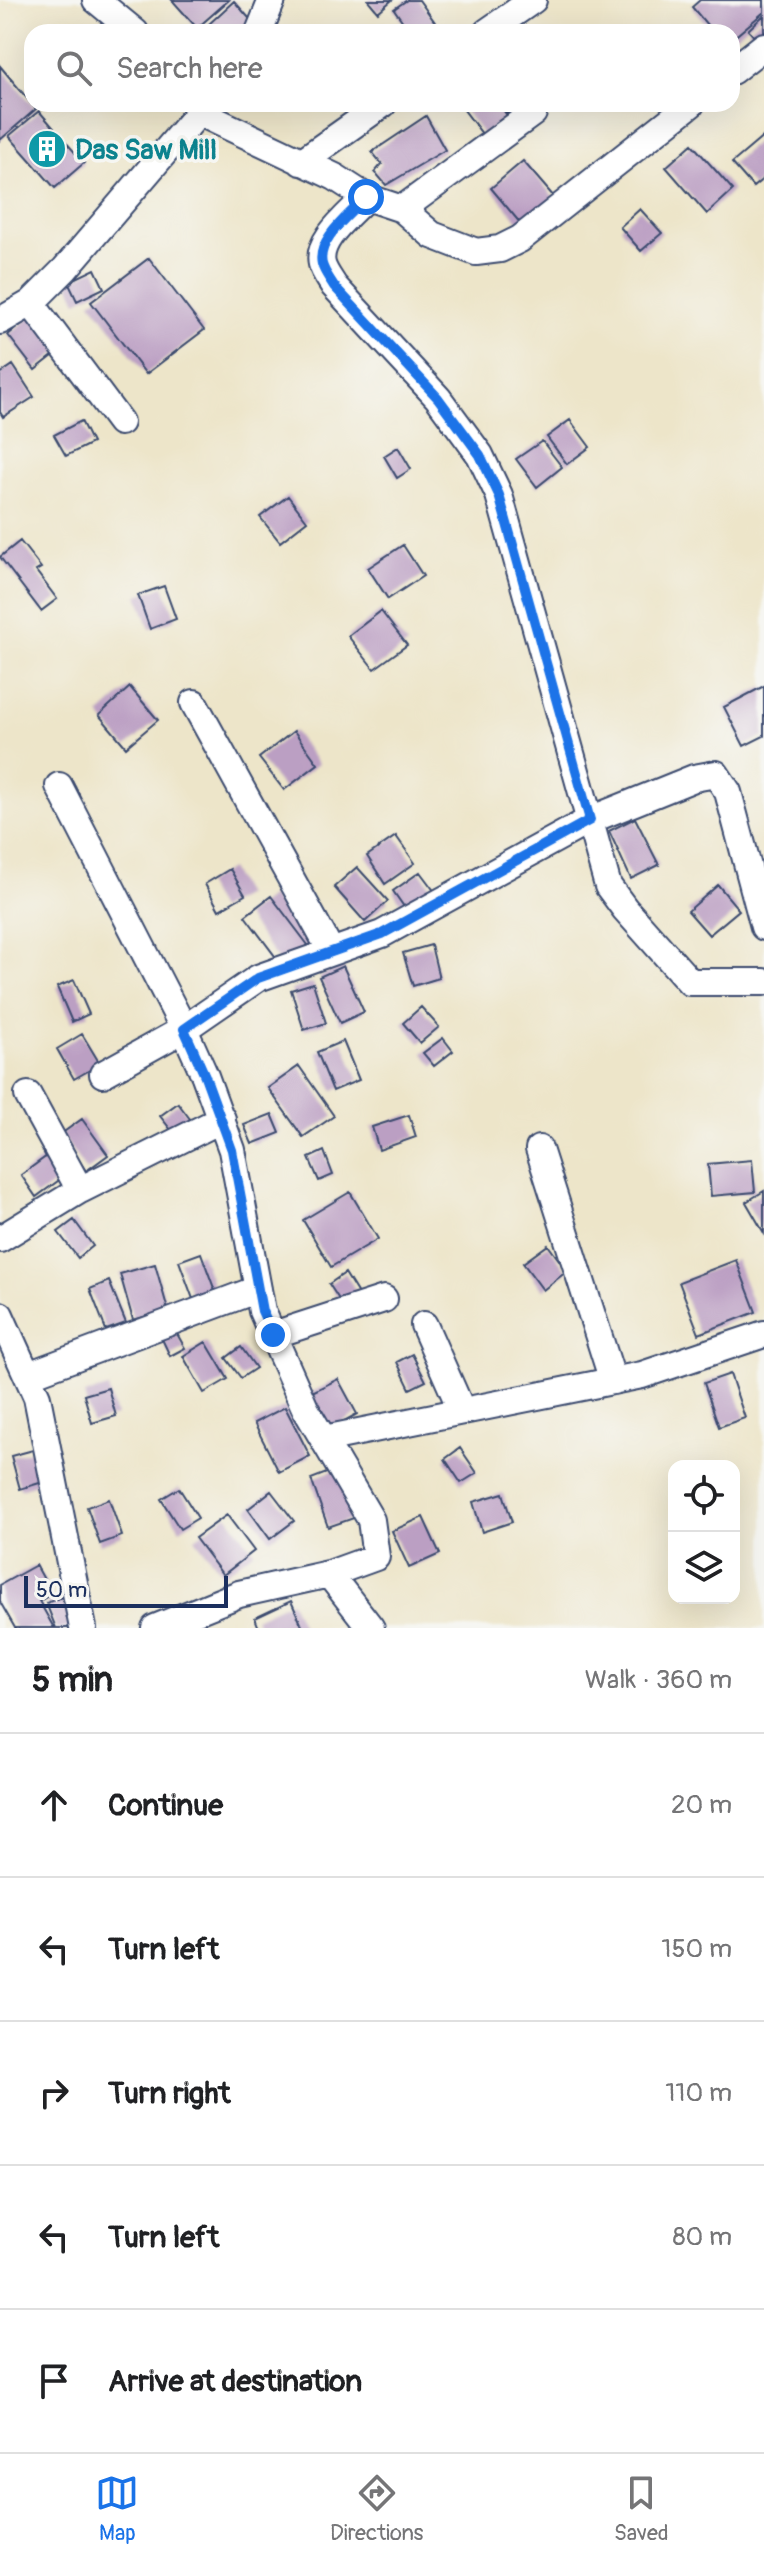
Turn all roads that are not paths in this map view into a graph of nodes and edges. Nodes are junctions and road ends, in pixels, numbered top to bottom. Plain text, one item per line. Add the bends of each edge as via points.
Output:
1 (96, 0) edge
2 (272, 0) edge
3 (533, 0) edge
4 (125, 24) edge
5 (262, 24) edge
6 (498, 24) edge
7 (764, 46) edge
8 (740, 65) edge
9 (197, 112) edge
10 (210, 112) edge
11 (372, 112) edge
12 (681, 112) edge
13 (533, 113) dead end
14 (301, 162) junction
15 (366, 197) junction
16 (402, 209) junction
17 (31, 303) junction
18 (0, 321) edge
19 (120, 422) dead end
20 (194, 703) dead end
21 (59, 786) dead end
22 (590, 820) junction
23 (764, 927) edge
24 (331, 951) junction
25 (764, 982) edge
26 (184, 1029) junction
27 (103, 1074) dead end
28 (28, 1095) dead end
29 (222, 1119) junction
30 (539, 1149) dead end
31 (80, 1190) junction
32 (0, 1239) edge
33 (258, 1289) junction
34 (384, 1299) dead end
35 (0, 1315) edge
36 (424, 1325) dead end
37 (764, 1334) edge
38 (273, 1335) junction
39 (28, 1375) junction
40 (613, 1381) junction
41 (462, 1411) junction
42 (324, 1439) junction
43 (329, 1574) junction
44 (83, 1628) edge
45 (155, 1628) edge
46 (371, 1628) edge

1 - 4 street
2 - 5 street
3 - 6 street
7 - 8 street
9 - 17 street
10 - 14 street
11 - 14 street
12 - 16 street via 520,239 500,249 476,252 432,235
13 - 16 street
14 - 15 street
15 - 16 street
15 - 22 street via 328,238 320,253 322,267 438,398 480,455 499,495
17 - 18 street
17 - 19 street
20 - 24 street
21 - 26 street
22 - 23 street via 716,774 728,792
22 - 24 street via 382,934
22 - 25 street via 608,886 690,982
24 - 26 street via 258,978
26 - 27 street
26 - 29 street
28 - 31 street
29 - 31 street
29 - 33 street
30 - 40 street
31 - 32 street
33 - 38 street
33 - 39 street
34 - 38 street
35 - 39 street
36 - 41 street
37 - 40 street
38 - 42 street
39 - 44 street via 37,1397
40 - 41 street
41 - 42 street
42 - 43 street via 371,1520 376,1557
43 - 45 street via 239,1594
43 - 46 street

